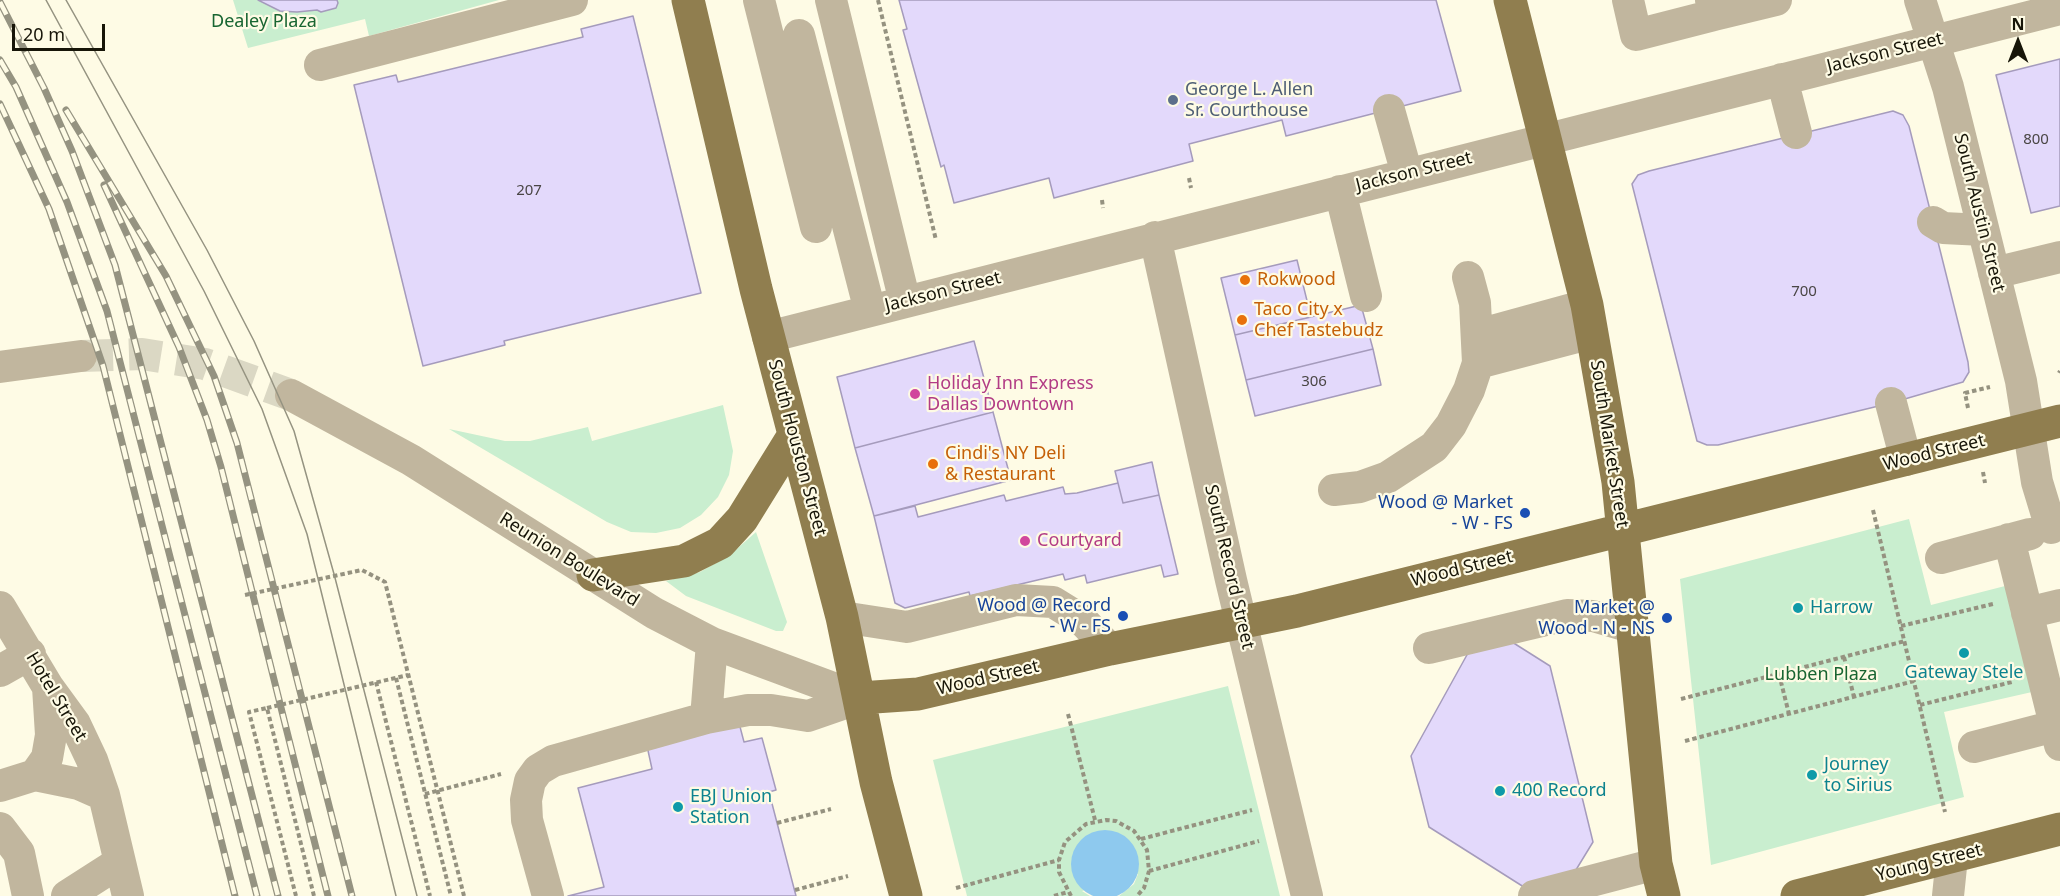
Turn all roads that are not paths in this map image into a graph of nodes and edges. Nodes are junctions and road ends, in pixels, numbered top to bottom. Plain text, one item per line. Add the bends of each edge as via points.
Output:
1 (572, 0) edge
2 (688, 0) edge
3 (759, 0) edge
4 (831, 0) edge
5 (1510, 0) edge
6 (1628, 0) edge
7 (1776, 0) edge
8 (1920, 0) edge
9 (1713, 7) edge
10 (2060, 9) edge
11 (799, 34) dead end
12 (1932, 41) junction
13 (320, 64) dead end
14 (1782, 79) junction
15 (1389, 110) dead end
16 (1796, 133) dead end
17 (1545, 138) junction
18 (1407, 174) junction
19 (1340, 191) junction
20 (1933, 222) dead end
21 (816, 227) dead end
22 (1983, 230) junction
23 (1155, 237) junction
24 (2060, 257) edge
25 (1994, 273) junction
26 (1467, 277) dead end
27 (1366, 296) dead end
28 (904, 302) junction
29 (870, 311) junction
30 (1589, 319) junction
31 (768, 337) junction
32 (1478, 349) junction
33 (81, 356) tunnel mouth
34 (0, 367) edge
35 (291, 395) tunnel mouth
36 (1892, 403) dead end
37 (2045, 425) edge
38 (794, 435) junction
39 (1906, 460) junction
40 (1334, 490) dead end
41 (2056, 527) edge
42 (1623, 530) junction
43 (2009, 540) junction
44 (1941, 558) dead end
45 (593, 575) junction
46 (2025, 605) junction
47 (2060, 605) edge
48 (0, 607) edge
49 (842, 617) junction
50 (1242, 621) junction
51 (1634, 628) junction
52 (712, 643) junction
53 (1429, 648) dead end
54 (1110, 649) junction
55 (30, 654) junction
56 (2047, 660) edge
57 (0, 671) edge
58 (48, 687) junction
59 (860, 698) junction
60 (706, 718) junction
61 (2058, 732) edge
62 (1974, 747) dead end
63 (35, 775) junction
64 (0, 786) edge
65 (104, 795) junction
66 (0, 828) edge
67 (2060, 829) edge
68 (1952, 857) junction
69 (120, 862) junction
70 (1656, 864) junction
71 (1836, 892) edge
72 (28, 896) edge
73 (67, 896) edge
74 (129, 896) edge
75 (548, 896) edge
76 (906, 896) edge
77 (1307, 896) edge
78 (1534, 896) edge
79 (1664, 896) edge
80 (1797, 896) edge
81 (1948, 896) edge

1 - 13 street
2 - 31 main road, South Houston Street
3 - 21 street
4 - 28 street
5 - 17 main road, South Market Street
6 - 9 street via 1636,34
7 - 9 street
8 - 12 street, South Austin Street
10 - 12 street, Jackson Street
11 - 29 street
12 - 14 street, Jackson Street
12 - 22 street, South Austin Street via 1948,87
14 - 16 street
14 - 17 street, Jackson Street
15 - 18 street
17 - 18 street, Jackson Street
17 - 30 main road, South Market Street
18 - 19 street, Jackson Street
19 - 23 street, Jackson Street
19 - 27 street
20 - 22 street via 1943,228
22 - 25 street, South Austin Street
23 - 28 street, Jackson Street
23 - 50 street, South Record Street
24 - 25 street
25 - 37 street, South Austin Street
26 - 32 street
28 - 29 street, Jackson Street
29 - 31 street, Jackson Street
30 - 32 street
30 - 42 main road, South Market Street
31 - 38 main road, South Houston Street
32 - 40 street via 1469,390 1434,447 1388,477 1360,487
33 - 34 street
35 - 45 street, Reunion Boulevard via 411,460
36 - 39 street
37 - 39 main road, Wood Street
37 - 41 street, South Austin Street via 2037,482
38 - 45 main road via 742,519 720,543 684,561
38 - 49 main road, South Houston Street
39 - 42 main road, Wood Street
41 - 43 street
42 - 50 main road, Wood Street via 1297,611
42 - 51 main road, South Market Street
43 - 44 street
43 - 46 street
45 - 52 street, Reunion Boulevard
46 - 47 street
46 - 56 street
48 - 55 street, Hotel Street
49 - 54 street via 907,627 1016,600 1053,602 1082,620
49 - 59 main road, South Houston Street
50 - 54 main road, Wood Street
50 - 77 street, South Record Street
51 - 53 street via 1578,614
51 - 70 main road, South Market Street
52 - 59 street, Reunion Boulevard
52 - 60 street
54 - 59 main road, Wood Street via 918,694
55 - 57 street
55 - 58 street, Hotel Street
56 - 61 street
58 - 63 street via 51,735 47,758
58 - 65 street, Hotel Street via 75,724
59 - 60 street via 808,716 748,710
59 - 76 main road, South Houston Street via 876,782
60 - 75 street via 553,761 538,770 530,781 527,820
61 - 62 street
63 - 64 street
63 - 65 street via 79,784
65 - 69 street, Hotel Street
66 - 72 street via 20,853
67 - 68 main road, Young Street
68 - 71 main road, Young Street
68 - 81 street
69 - 73 street
69 - 74 street, Hotel Street
70 - 78 street
70 - 79 main road, South Market Street
71 - 80 main road, Young Street

